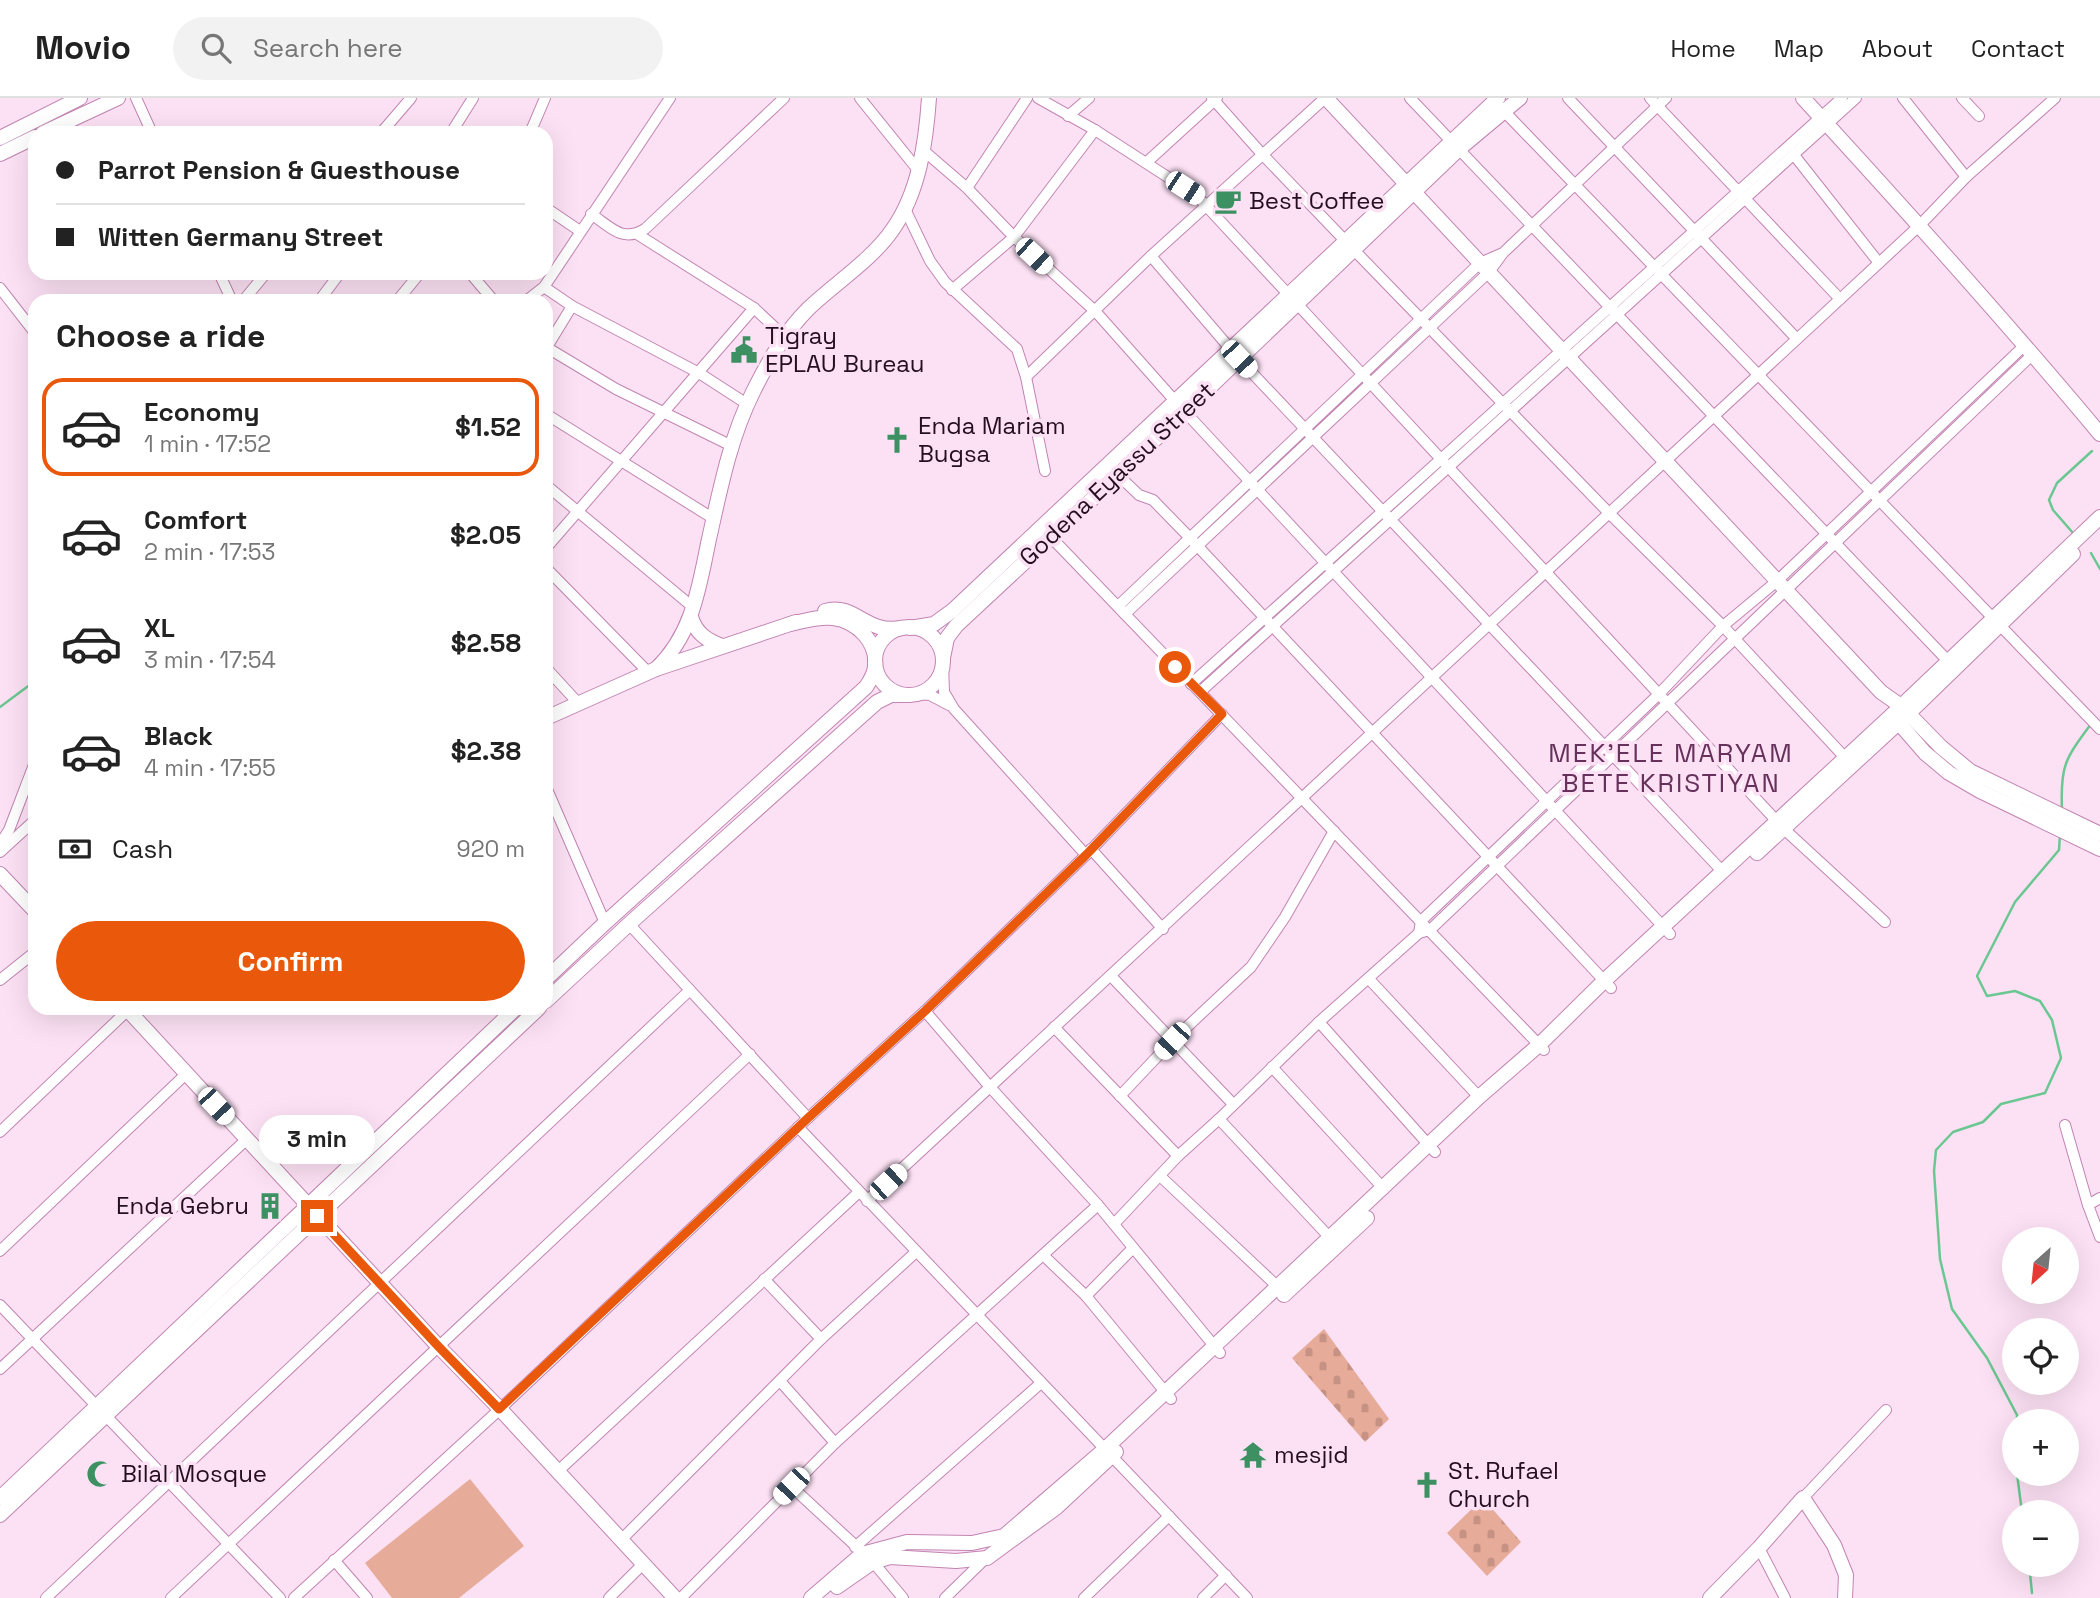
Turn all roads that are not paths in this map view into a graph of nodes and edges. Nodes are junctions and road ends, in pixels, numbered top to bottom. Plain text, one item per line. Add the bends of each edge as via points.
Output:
1 (80, 98) edge
2 (118, 98) edge
3 (136, 98) edge
4 (473, 98) edge
5 (545, 98) edge
6 (670, 98) edge
7 (784, 98) edge
8 (860, 98) edge
9 (929, 98) edge
10 (1027, 98) edge
11 (1038, 98) edge
12 (1089, 98) edge
13 (1325, 98) edge
14 (1410, 98) edge
15 (1520, 98) edge
16 (1568, 98) edge
17 (1802, 98) edge
18 (1842, 98) edge
19 (1856, 98) edge
20 (1903, 98) edge
21 (1962, 98) edge
22 (2055, 98) edge
23 (1214, 99) edge
24 (405, 101) edge
25 (1658, 101) edge
26 (64, 102) edge
27 (1497, 102) edge
28 (1068, 116) junction
29 (1979, 116) dead end
30 (72, 119) junction
31 (1824, 121) junction
32 (58, 126) edge
33 (149, 126) edge
34 (387, 126) edge
35 (455, 126) edge
36 (533, 126) edge
37 (1095, 130) junction
38 (28, 138) edge
39 (2, 143) edge
40 (1455, 145) junction
41 (1615, 147) junction
42 (923, 150) junction
43 (1262, 154) junction
44 (1794, 155) junction
45 (1147, 162) junction
46 (918, 170) junction
47 (1966, 177) junction
48 (1576, 186) junction
49 (967, 188) junction
50 (1410, 188) junction
51 (1742, 195) junction
52 (1207, 205) junction
53 (905, 209) junction
54 (553, 213) edge
55 (592, 214) junction
56 (1920, 225) junction
57 (1532, 226) junction
58 (580, 231) junction
59 (637, 234) junction
60 (1698, 234) junction
61 (1014, 237) junction
62 (1350, 246) junction
63 (1151, 257) junction
64 (1879, 263) junction
65 (1484, 267) junction
66 (1658, 270) junction
67 (553, 273) edge
68 (260, 280) edge
69 (334, 280) edge
70 (414, 280) edge
71 (476, 280) edge
72 (548, 280) edge
73 (544, 287) junction
74 (0, 288) edge
75 (952, 290) junction
76 (249, 294) edge
77 (324, 294) edge
78 (403, 294) edge
79 (488, 294) edge
80 (535, 294) edge
81 (1293, 299) junction
82 (1840, 299) junction
83 (572, 306) junction
84 (754, 308) junction
85 (1613, 311) junction
86 (1096, 312) junction
87 (1420, 319) junction
88 (28, 324) edge
89 (1429, 328) junction
90 (553, 336) edge
91 (784, 336) junction
92 (1797, 339) junction
93 (2029, 349) junction
94 (553, 351) edge
95 (1235, 353) junction
96 (1565, 354) junction
97 (699, 373) junction
98 (1363, 374) junction
99 (1758, 375) junction
100 (1026, 377) junction
101 (1371, 383) junction
102 (747, 404) junction
103 (1179, 406) junction
104 (1506, 407) junction
105 (664, 413) junction
106 (1714, 416) junction
107 (553, 418) edge
108 (1305, 429) junction
109 (2100, 434) edge
110 (1313, 438) junction
111 (732, 446) junction
112 (621, 461) junction
113 (1665, 461) junction
114 (1445, 463) junction
115 (1045, 471) dead end
116 (1118, 475) junction
117 (1249, 481) junction
118 (1258, 490) junction
119 (553, 491) edge
120 (1871, 492) junction
121 (1880, 500) junction
122 (577, 511) junction
123 (1609, 513) junction
124 (1387, 515) junction
125 (714, 519) junction
126 (2098, 523) edge
127 (1046, 532) junction
128 (1827, 534) junction
129 (553, 540) edge
130 (1194, 542) junction
131 (1835, 543) junction
132 (1329, 567) junction
133 (1546, 572) junction
134 (553, 575) edge
135 (1782, 585) junction
136 (1121, 610) junction
137 (692, 612) junction
138 (1269, 622) junction
139 (1996, 622) junction
140 (790, 624) junction
141 (1489, 625) junction
142 (1723, 626) junction
143 (906, 628) junction
144 (1734, 639) junction
145 (722, 646) junction
146 (1948, 661) junction
147 (943, 662) junction
148 (876, 664) junction
149 (652, 671) junction
150 (553, 676) edge
151 (1432, 678) junction
152 (1195, 688) junction
153 (1659, 694) junction
154 (913, 695) junction
155 (1667, 703) junction
156 (579, 704) junction
157 (954, 709) junction
158 (1222, 714) junction
159 (1900, 714) junction
160 (553, 715) edge
161 (2099, 728) edge
162 (1373, 733) junction
163 (1604, 746) junction
164 (1612, 755) junction
165 (1849, 761) junction
166 (28, 780) edge
167 (1303, 799) junction
168 (1546, 801) junction
169 (553, 803) edge
170 (732, 809) junction
171 (1555, 810) junction
172 (744, 822) junction
173 (1781, 825) junction
174 (28, 826) edge
175 (2079, 830) junction
176 (1334, 831) junction
177 (2100, 834) edge
178 (0, 844) edge
179 (2100, 849) edge
180 (0, 852) edge
181 (1088, 852) junction
182 (1489, 856) junction
183 (1497, 865) junction
184 (1723, 872) junction
185 (0, 874) edge
186 (28, 904) edge
187 (1421, 921) junction
188 (1885, 922) dead end
189 (605, 923) junction
190 (629, 924) junction
191 (1163, 929) junction
192 (1667, 930) junction
193 (1424, 931) junction
194 (28, 958) edge
195 (553, 972) edge
196 (1111, 976) junction
197 (1368, 979) junction
198 (0, 980) edge
199 (1608, 984) junction
200 (690, 990) junction
201 (553, 995) edge
202 (925, 1011) junction
203 (121, 1015) edge
204 (132, 1015) edge
205 (509, 1015) edge
206 (532, 1015) edge
207 (1319, 1022) junction
208 (1054, 1027) junction
209 (1172, 1041) junction
210 (1542, 1047) junction
211 (468, 1053) junction
212 (750, 1054) junction
213 (478, 1065) junction
214 (1272, 1067) junction
215 (186, 1074) junction
216 (990, 1087) junction
217 (1120, 1096) junction
218 (1479, 1097) junction
219 (1233, 1104) junction
220 (808, 1118) junction
221 (1219, 1119) junction
222 (2065, 1125) dead end
223 (798, 1128) junction
224 (0, 1132) edge
225 (247, 1139) junction
226 (1433, 1149) junction
227 (1178, 1156) junction
228 (1160, 1177) junction
229 (1384, 1189) junction
230 (863, 1197) junction
231 (2100, 1198) edge
232 (1098, 1205) junction
233 (2088, 1205) junction
234 (313, 1210) junction
235 (1114, 1224) junction
236 (2100, 1237) edge
237 (1334, 1242) junction
238 (1133, 1248) junction
239 (0, 1251) edge
240 (916, 1252) junction
241 (1043, 1255) junction
242 (764, 1279) junction
243 (379, 1282) junction
244 (1278, 1287) junction
245 (1086, 1296) junction
246 (0, 1305) edge
247 (976, 1315) junction
248 (33, 1339) junction
249 (821, 1339) junction
250 (438, 1346) junction
251 (1217, 1350) junction
252 (0, 1369) edge
253 (780, 1381) junction
254 (1041, 1383) junction
255 (1168, 1396) junction
256 (499, 1409) junction
257 (100, 1410) junction
258 (1886, 1410) dead end
259 (835, 1443) junction
260 (1108, 1453) junction
261 (557, 1472) junction
262 (169, 1482) junction
263 (791, 1486) junction
264 (1803, 1498) junction
265 (1, 1508) edge
266 (1169, 1516) junction
267 (1004, 1536) junction
268 (621, 1541) junction
269 (228, 1544) junction
270 (1759, 1548) junction
271 (863, 1554) junction
272 (987, 1558) junction
273 (334, 1560) junction
274 (643, 1564) junction
275 (1226, 1575) junction
276 (46, 1598) edge
277 (171, 1598) edge
278 (279, 1598) edge
279 (294, 1598) edge
280 (367, 1598) edge
281 (609, 1598) edge
282 (675, 1598) edge
283 (681, 1598) edge
284 (811, 1598) edge
285 (824, 1598) edge
286 (903, 1598) edge
287 (945, 1598) edge
288 (1084, 1598) edge
289 (1203, 1598) edge
290 (1247, 1598) edge
291 (1710, 1598) edge
292 (1785, 1598) edge
293 (1845, 1598) edge

1 - 26 street
2 - 30 street
3 - 33 street
4 - 35 street
5 - 36 street
6 - 55 street
7 - 59 street
8 - 46 street
9 - 42 street
10 - 49 street
11 - 28 street
12 - 28 street
13 - 43 street
13 - 50 street
14 - 40 street
15 - 27 street, Godena Eyassu Street
16 - 41 street
17 - 31 street
18 - 31 street
19 - 31 street
20 - 47 street
21 - 29 street
22 - 47 street
23 - 43 street
23 - 45 street
24 - 34 street
25 - 41 street
25 - 51 street
26 - 30 street
26 - 39 street
27 - 40 street, Godena Eyassu Street
27 - 48 street
28 - 37 street
30 - 32 street
31 - 44 street
31 - 51 street
31 - 56 street
37 - 45 street
37 - 61 street
38 - 39 street
40 - 50 street, Godena Eyassu Street
40 - 57 street
41 - 48 street
41 - 60 street
42 - 46 street
42 - 49 street
43 - 52 street
43 - 62 street
44 - 51 street
44 - 64 street
45 - 52 street
46 - 53 street
47 - 56 street
48 - 57 street
48 - 66 street
49 - 61 street
50 - 62 street, Godena Eyassu Street
50 - 65 street
51 - 60 street
51 - 82 street
52 - 63 street
52 - 81 street
53 - 75 street via 930,261
53 - 91 street via 882,243
54 - 58 street
55 - 58 street
55 - 59 street via 617,232
56 - 64 street
56 - 93 street
57 - 65 street
57 - 85 street
58 - 67 street
59 - 84 street
60 - 66 street
60 - 92 street
61 - 75 street
61 - 86 street
62 - 81 street, Godena Eyassu Street
62 - 87 street
63 - 86 street
63 - 95 street
64 - 82 street
65 - 87 street
65 - 89 street
65 - 96 street
66 - 85 street
66 - 99 street
68 - 76 street
69 - 77 street
70 - 78 street
71 - 79 street
72 - 73 street
73 - 80 street
73 - 83 street
74 - 88 street
75 - 100 street via 1017,349
81 - 95 street, Godena Eyassu Street
81 - 98 street
82 - 92 street
83 - 90 street
83 - 97 street
84 - 91 street
84 - 97 street
85 - 96 street
85 - 106 street
86 - 100 street
86 - 103 street
87 - 89 street
87 - 98 street
89 - 101 street
89 - 104 street
91 - 102 street
92 - 99 street
93 - 109 street
93 - 120 street
93 - 121 street
94 - 105 street
95 - 103 street, Godena Eyassu Street
95 - 108 street
96 - 104 street
96 - 113 street
97 - 102 street
97 - 105 street
98 - 101 street
98 - 108 street
99 - 106 street
99 - 120 street
100 - 115 street
101 - 110 street
101 - 114 street
102 - 111 street
103 - 116 street, Godena Eyassu Street
103 - 117 street
103 - 127 street, Godena Eyassu Street
104 - 114 street
104 - 123 street
105 - 111 street
105 - 112 street
106 - 113 street
106 - 128 street
107 - 112 street
108 - 110 street
108 - 117 street
110 - 118 street
110 - 124 street
111 - 125 street
112 - 122 street
112 - 125 street
113 - 123 street
113 - 135 street
114 - 124 street
114 - 133 street
116 - 127 street, Godena Eyassu Street
116 - 130 street via 1139,495 1153,500
117 - 118 street
117 - 130 street
118 - 130 street
118 - 132 street
119 - 122 street
120 - 121 street
120 - 128 street
121 - 131 street
121 - 139 street
122 - 129 street
122 - 137 street
123 - 133 street
123 - 142 street
124 - 132 street
124 - 141 street
125 - 137 street
126 - 139 street
127 - 136 street
127 - 143 street, Godena Eyassu Street via 946,616 928,626
127 - 147 street, Godena Eyassu Street via 950,632
128 - 131 street
128 - 135 street
130 - 136 street
130 - 138 street
131 - 135 street
131 - 146 street
132 - 138 street
132 - 151 street
133 - 141 street
133 - 153 street
134 - 149 street
135 - 142 street
135 - 144 street
135 - 159 street
136 - 152 street
137 - 145 street via 697,630
137 - 149 street via 672,653
138 - 152 street
138 - 162 street
139 - 146 street
139 - 159 street
139 - 161 street
140 - 143 street via 838,609 879,628
140 - 145 street
140 - 148 street via 834,618 853,625 867,636
141 - 151 street
141 - 163 street
142 - 144 street
142 - 153 street
143 - 147 street via 934,639
143 - 148 street via 880,644
144 - 155 street
144 - 165 street
145 - 149 street
146 - 159 street
147 - 154 street via 934,684
147 - 157 street via 944,692
148 - 154 street via 884,684 895,692
148 - 170 street via 861,694
149 - 156 street
150 - 156 street
151 - 162 street
151 - 168 street
152 - 158 street
153 - 155 street
153 - 163 street
154 - 157 street via 930,695
154 - 172 street via 891,695 877,702
155 - 164 street
155 - 173 street
156 - 160 street
157 - 181 street
158 - 167 street
158 - 181 street
159 - 165 street
159 - 175 street via 1925,753 1949,773
162 - 167 street
162 - 182 street
163 - 164 street
163 - 168 street
164 - 171 street
164 - 184 street
165 - 173 street
166 - 178 street
167 - 176 street
167 - 191 street
168 - 171 street
168 - 182 street
169 - 189 street
170 - 172 street
170 - 189 street
171 - 183 street
171 - 192 street
172 - 190 street
173 - 184 street
173 - 188 street
173 - 192 street
174 - 180 street
175 - 177 street
175 - 179 street
176 - 187 street
176 - 209 street via 1251,967
181 - 191 street
181 - 202 street
182 - 183 street
182 - 187 street
183 - 193 street
183 - 199 street
184 - 192 street
185 - 186 street
187 - 193 street
189 - 195 street
190 - 200 street
190 - 201 street
191 - 196 street
192 - 199 street
193 - 197 street
193 - 210 street
194 - 198 street
196 - 208 street
196 - 209 street
197 - 207 street
197 - 218 street
199 - 210 street
200 - 212 street
200 - 243 street
202 - 216 street
202 - 220 street
203 - 224 street
204 - 215 street
205 - 211 street
206 - 213 street
207 - 214 street
207 - 226 street
208 - 216 street
208 - 217 street
209 - 217 street
209 - 219 street
210 - 218 street
210 - 226 street
211 - 213 street
211 - 234 street
212 - 220 street
212 - 250 street
213 - 234 street
214 - 219 street
214 - 229 street
215 - 225 street
215 - 239 street
216 - 230 street
216 - 232 street
217 - 227 street
218 - 226 street
219 - 221 street
220 - 223 street
221 - 227 street
221 - 237 street
222 - 233 street
223 - 230 street
223 - 256 street
225 - 234 street
225 - 248 street
226 - 229 street
226 - 237 street
227 - 228 street
228 - 235 street
228 - 244 street
229 - 237 street
230 - 240 street
230 - 242 street
231 - 233 street
232 - 235 street
232 - 241 street
233 - 236 street
234 - 243 street
234 - 257 street
235 - 238 street
237 - 244 street
237 - 251 street
238 - 245 street
238 - 251 street
240 - 247 street
240 - 249 street
241 - 245 street
241 - 247 street
242 - 249 street
242 - 261 street
243 - 250 street
243 - 262 street
244 - 251 street
245 - 255 street
246 - 248 street
247 - 254 street
247 - 259 street
248 - 252 street
248 - 257 street
249 - 253 street
250 - 256 street
250 - 269 street
251 - 255 street
253 - 259 street
253 - 268 street
254 - 260 street
254 - 271 street
255 - 260 street
256 - 261 street
256 - 273 street
257 - 262 street
257 - 265 street
258 - 264 street
259 - 263 street
260 - 266 street
260 - 267 street
260 - 272 street via 1057,1507
261 - 268 street
262 - 269 street
262 - 276 street
263 - 271 street
263 - 283 street
264 - 270 street
264 - 293 street via 1834,1545 1846,1575
266 - 275 street
266 - 288 street
267 - 271 street via 972,1543 908,1542
267 - 272 street
268 - 274 street
269 - 277 street
269 - 278 street
270 - 291 street
270 - 292 street
271 - 272 street via 956,1561
271 - 284 street
271 - 285 street
271 - 286 street
272 - 287 street
273 - 279 street
273 - 280 street
274 - 281 street
274 - 282 street
275 - 289 street
275 - 290 street

